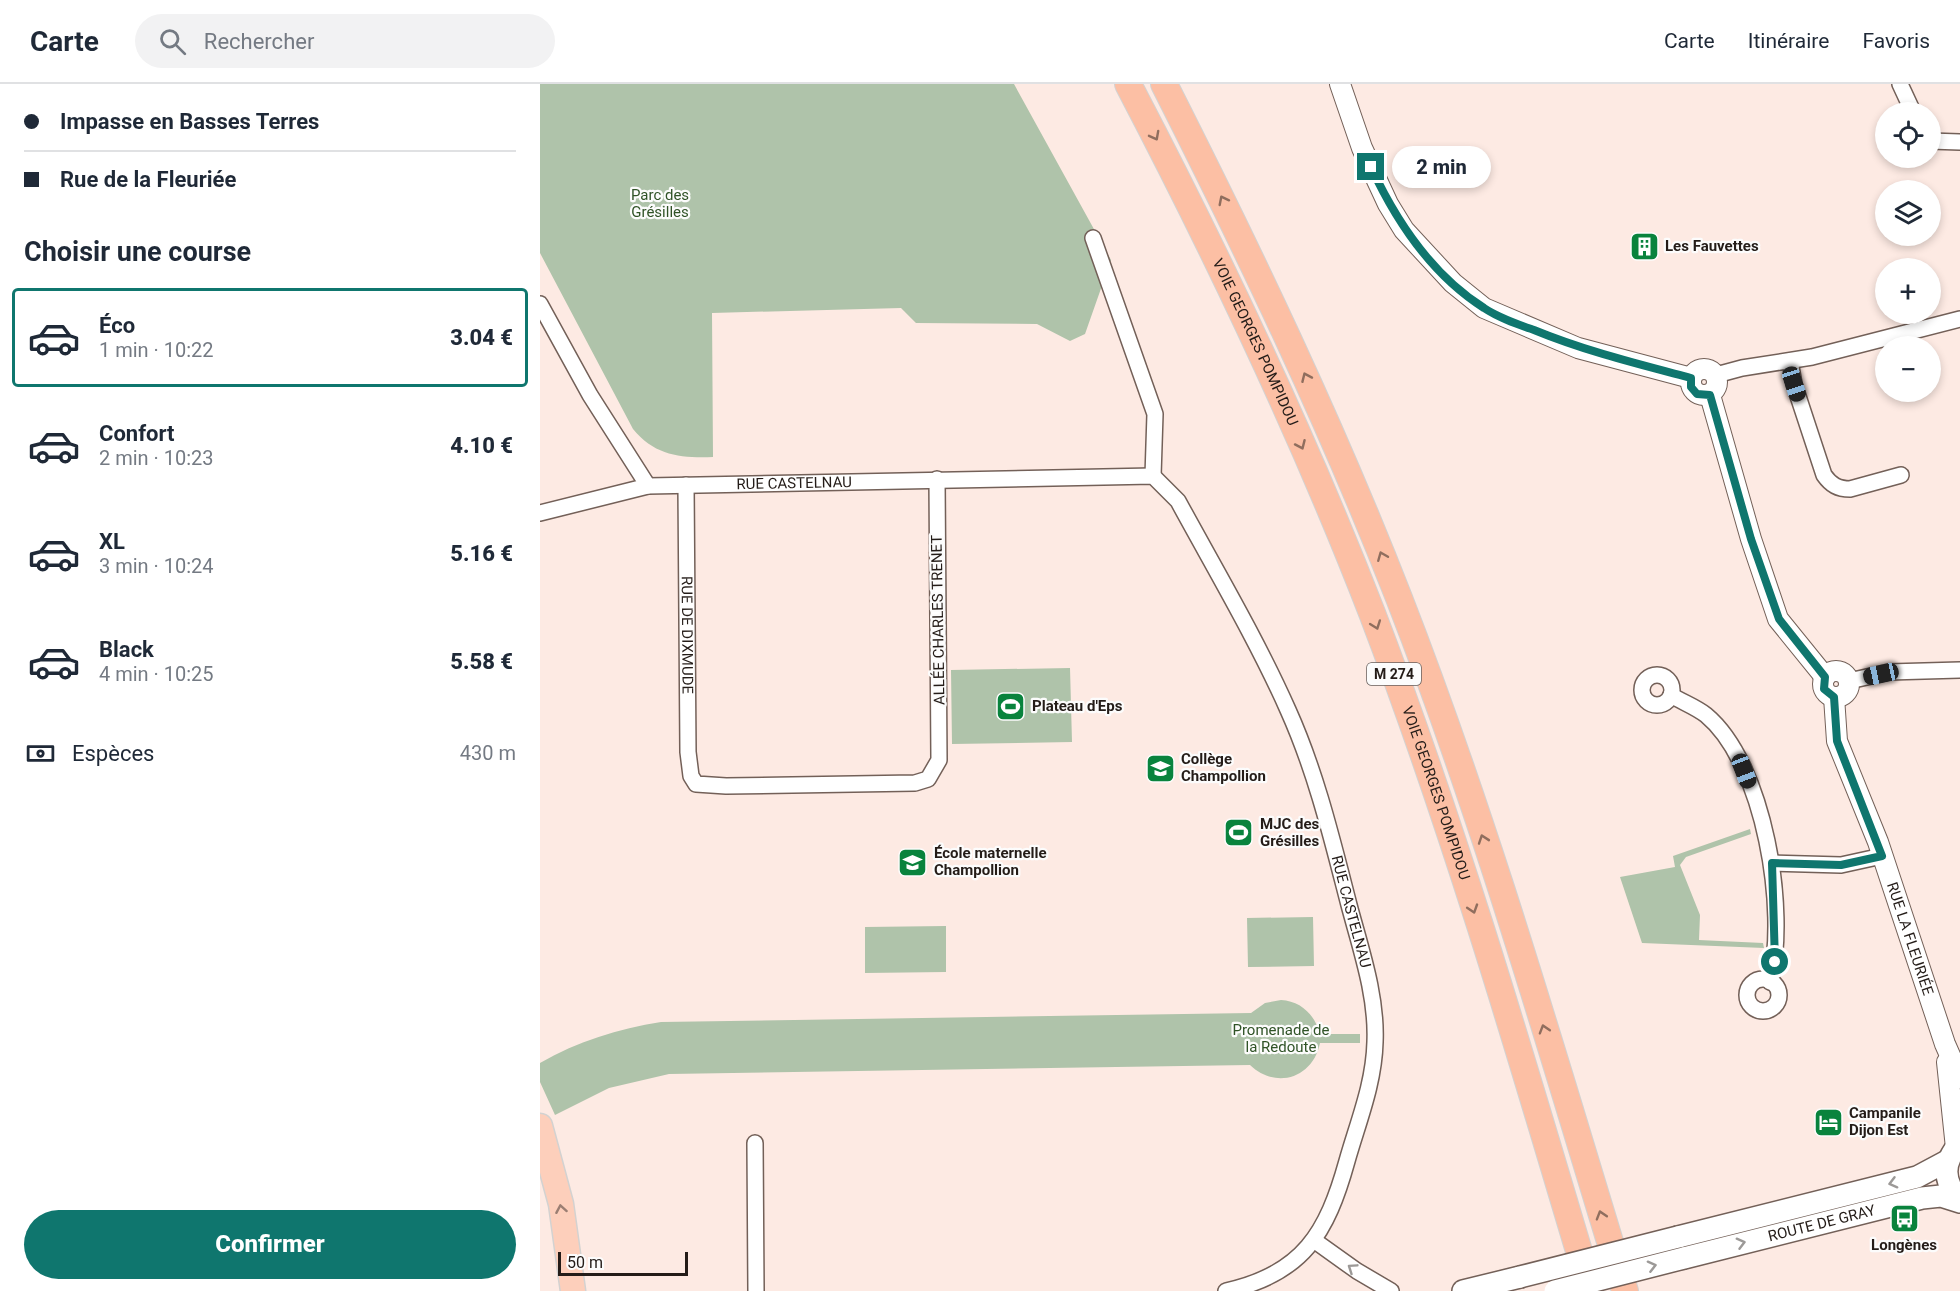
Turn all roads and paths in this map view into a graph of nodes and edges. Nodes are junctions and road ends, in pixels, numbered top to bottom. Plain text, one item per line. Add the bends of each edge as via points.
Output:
1 (1128, 84) edge
2 (1164, 84) edge
3 (1340, 84) edge
4 (1900, 84) edge
5 (1908, 102) edge
6 (1941, 141) edge
7 (1960, 142) edge
8 (1093, 238) dead end
9 (540, 304) edge
10 (1960, 319) edge
11 (1790, 361) junction
12 (1716, 375) junction
13 (1691, 378) junction
14 (1710, 395) junction
15 (1901, 475) dead end
16 (1153, 476) junction
17 (937, 479) junction
18 (686, 485) junction
19 (648, 486) junction
20 (540, 513) edge
21 (1960, 670) edge
22 (1825, 677) junction
23 (1849, 681) junction
24 (1671, 695) dead end
25 (1834, 697) junction
26 (696, 784) joint
27 (1882, 856) junction
28 (1772, 863) junction
29 (1770, 982) dead end
30 (1945, 1044) junction
31 (1960, 1077) edge
32 (540, 1126) edge
33 (755, 1143) dead end
34 (1954, 1151) edge
35 (1960, 1201) edge
36 (1315, 1241) junction
37 (570, 1267) junction
38 (573, 1291) edge
39 (585, 1291) edge
40 (756, 1291) edge
41 (1226, 1291) edge
42 (1391, 1291) edge
43 (1463, 1291) edge
44 (1555, 1291) edge
45 (1591, 1291) edge
46 (1625, 1291) edge

1 -> 45 highway, VOIE GEORGES POMPIDOU / M 274 via 1227,278 1371,612 1516,1041
46 -> 2 highway, VOIE GEORGES POMPIDOU / M 274 via 1509,914 1400,601 1343,460 1254,261
3 - 13 street via 1362,148 1388,204 1404,230 1461,289 1484,308 1578,348
4 - 5 street
6 - 7 street
8 - 16 street via 1155,414
9 - 19 street via 590,395
10 - 11 street
11 - 12 street
11 - 15 street via 1794,384 1829,482 1850,489
12 - 13 street via 1701,369
12 - 14 street via 1717,384
13 - 14 street via 1691,387 1697,394
14 - 22 street via 1751,539 1779,619
16 - 17 street, RUE CASTELNAU
16 - 36 street, RUE CASTELNAU via 1178,501 1288,709 1323,805 1371,992 1375,1040 1371,1082 1338,1193
17 - 18 street, RUE CASTELNAU
17 - 26 street, ALLÉE CHARLES TRENET via 939,760 928,779 915,783
18 - 19 street, RUE CASTELNAU
18 - 26 street, RUE DE DIXMUDE via 688,752
19 - 20 street, RUE CASTELNAU
21 - 23 street via 1889,672
22 - 23 street via 1831,671 1840,671
22 - 25 street via 1824,689
23 - 25 street via 1846,693
24 - 28 street via 1706,715 1735,750 1753,793
25 - 27 street, RUE LA FLEURIÉE via 1837,741
27 - 28 street via 1841,865
27 - 30 street, RUE LA FLEURIÉE
28 - 29 street via 1776,945
30 - 31 street, RUE LA FLEURIÉE
30 - 34 street, RUE LA FLEURIÉE
37 -> 32 main road via 561,1204
33 - 40 street
34 - 35 main road via 1946,1174 1950,1190
34 -> 43 main road, ROUTE DE GRAY, bridge via 1917,1177
44 -> 35 main road, ROUTE DE GRAY, bridge via 1922,1198 1941,1196
36 - 41 street, RUE CASTELNAU via 1299,1259 1273,1276
42 -> 36 street
37 - 38 main road
37 - 39 main road

